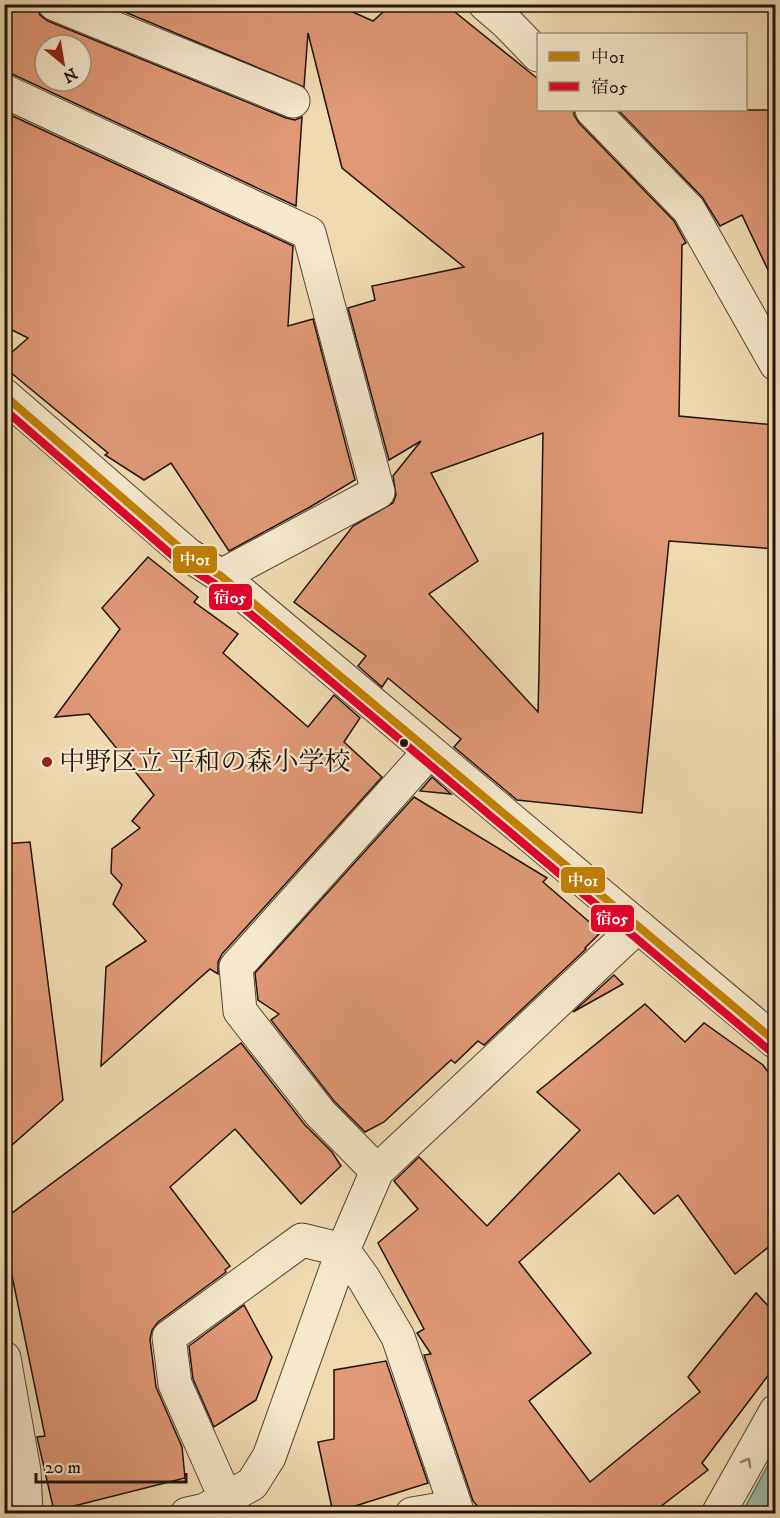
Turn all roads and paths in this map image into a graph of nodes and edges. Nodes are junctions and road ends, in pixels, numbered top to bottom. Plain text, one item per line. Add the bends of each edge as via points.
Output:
1 (55, 4) edge
2 (485, 4) edge
3 (537, 54) edge
4 (4, 91) edge
5 (293, 100) dead end
6 (593, 111) edge
7 (776, 364) edge
8 (4, 395) edge
9 (220, 576) junction
10 (429, 752) junction
11 (638, 926) junction
12 (776, 1042) edge
13 (377, 1171) junction
14 (343, 1250) junction
15 (4, 1358) edge
16 (776, 1411) edge
17 (226, 1499) junction
18 (456, 1510) edge
19 (26, 1514) edge
20 (187, 1514) edge
21 (412, 1514) edge
22 (718, 1514) edge

1 - 5 street
2 - 3 street
4 - 9 street via 309,233 378,492
6 - 7 street via 689,210
8 - 9 street via 187,554
9 - 10 street
10 - 11 street
10 - 13 street via 236,967 240,1011 320,1113
11 - 12 street
11 - 13 street
13 - 14 street
14 - 17 street via 269,1457 252,1484
14 - 17 street via 302,1240 169,1337 175,1384
14 - 18 street via 398,1337
15 - 19 street via 24,1471
22 -> 16 street
17 - 20 street
18 - 21 street

